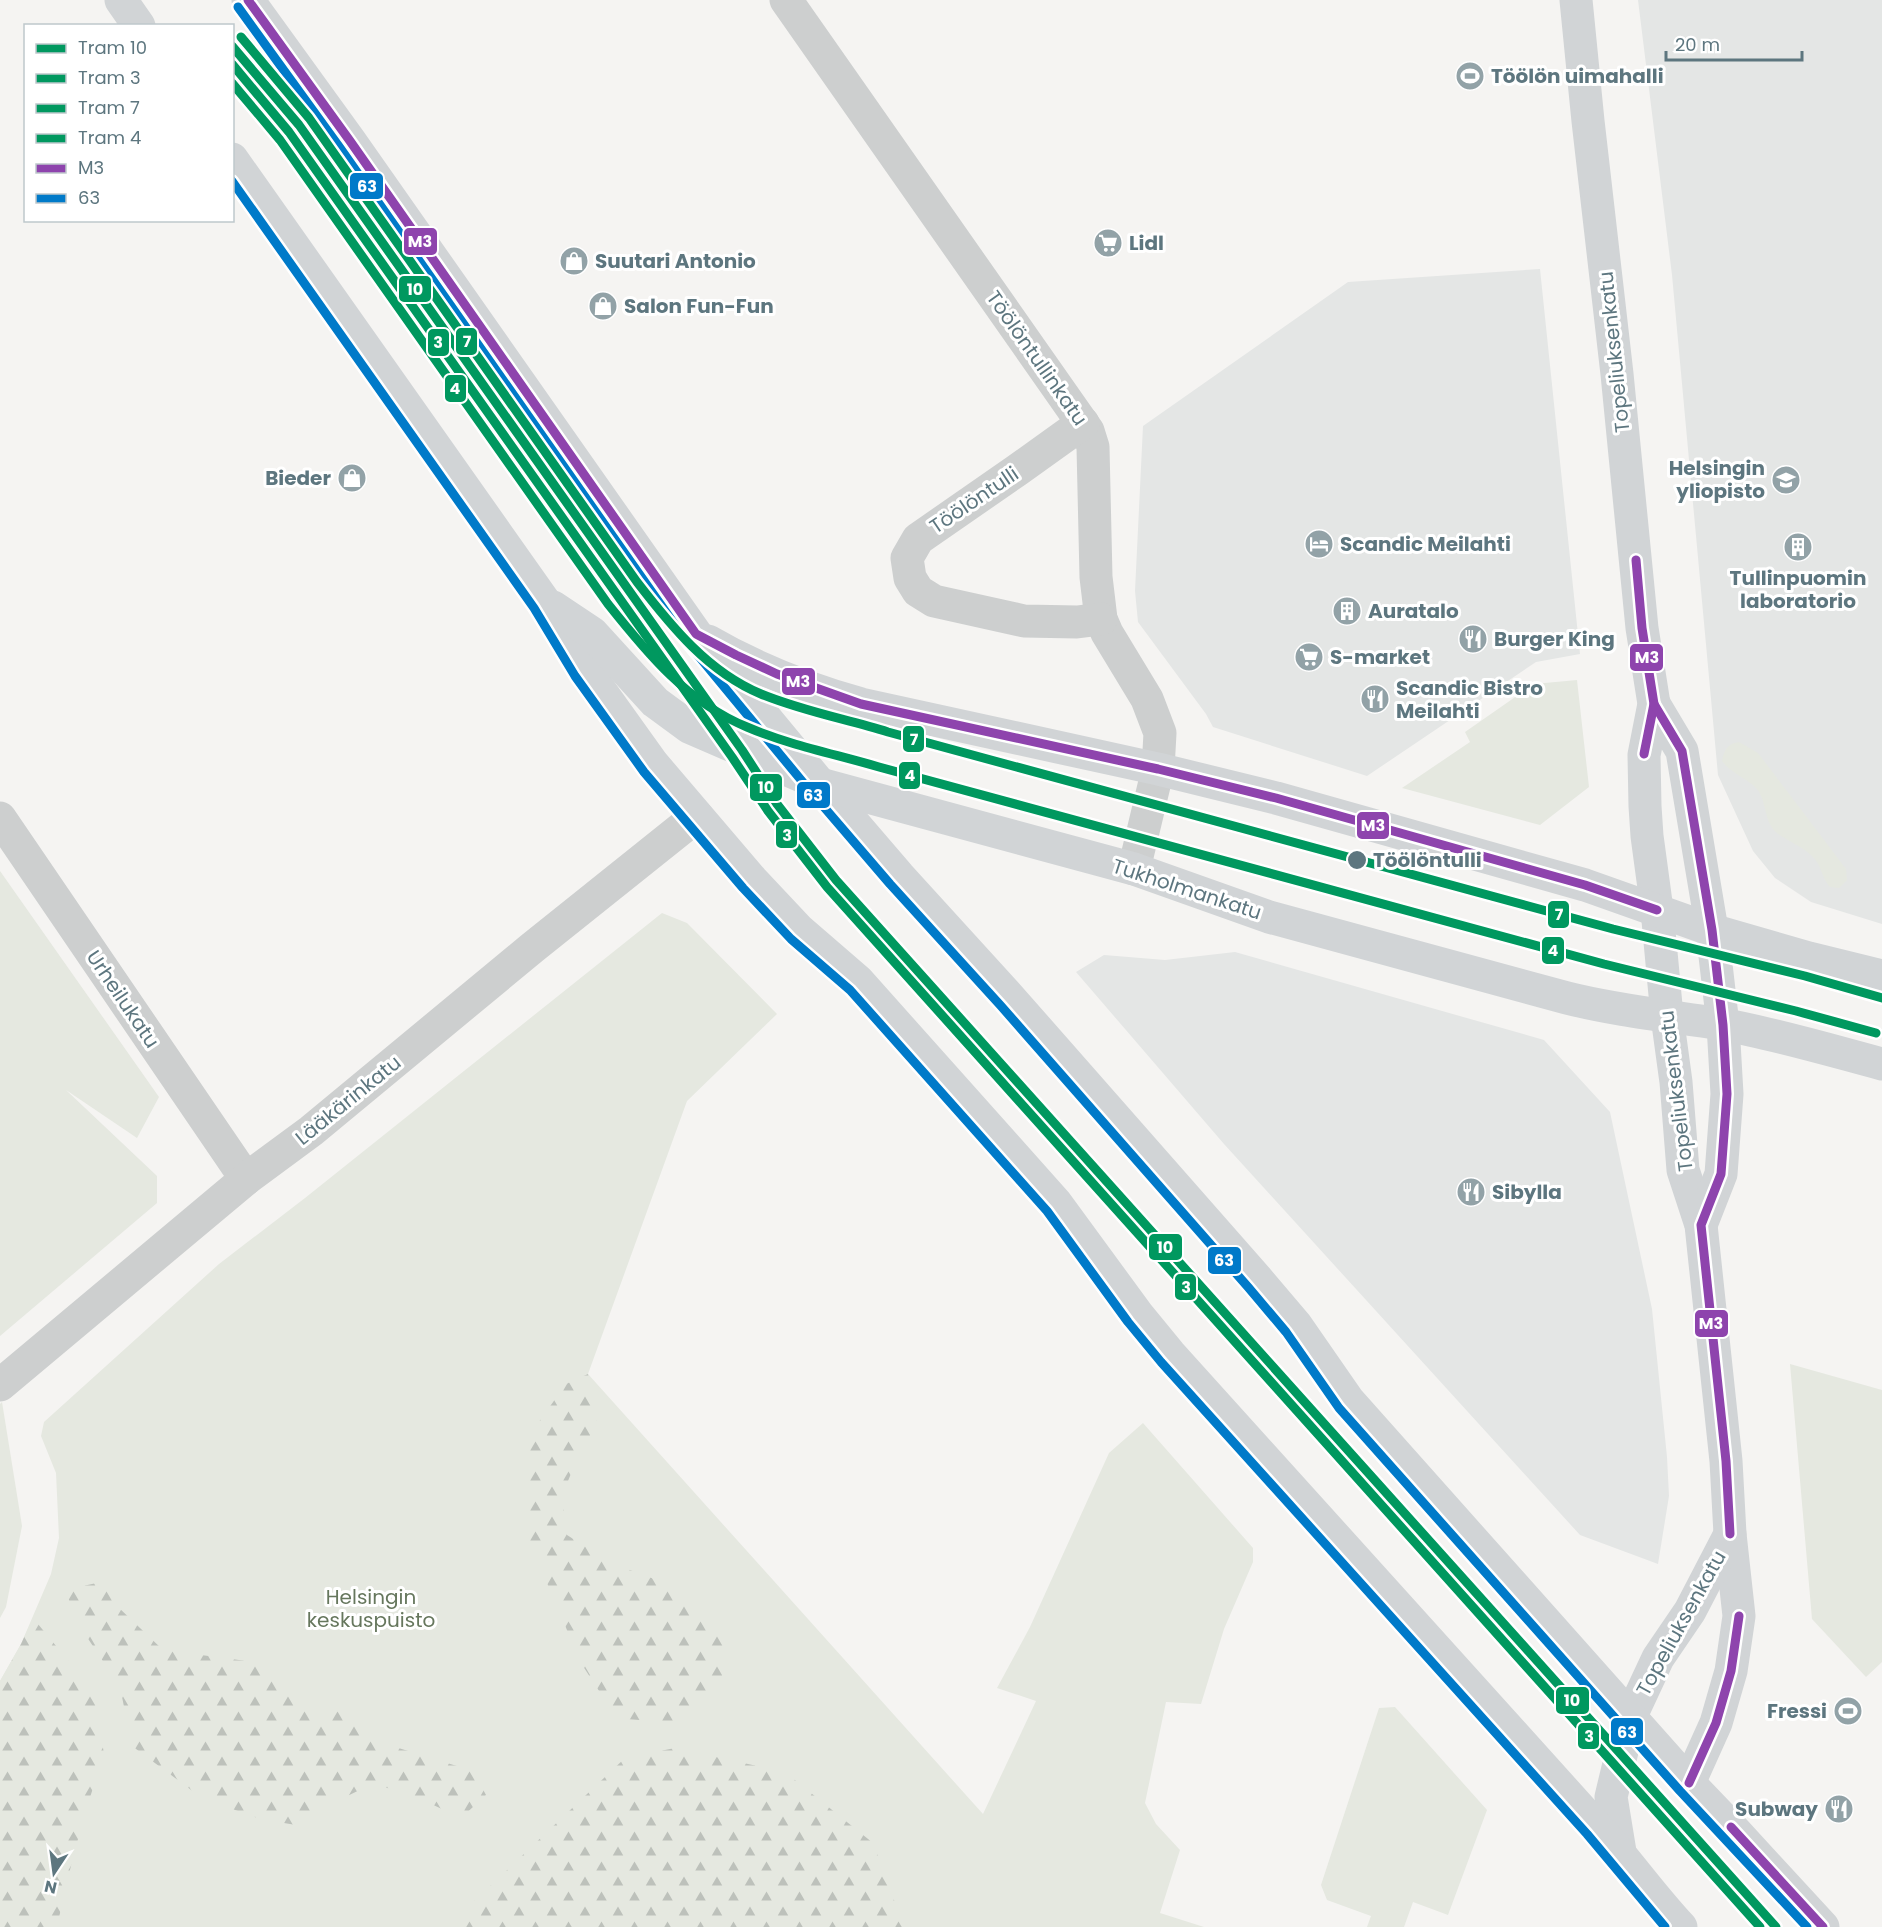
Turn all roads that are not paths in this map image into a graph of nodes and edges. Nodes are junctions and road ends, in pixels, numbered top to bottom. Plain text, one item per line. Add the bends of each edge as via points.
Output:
1 (121, 0) edge
2 (248, 0) edge
3 (786, 0) edge
4 (1576, 0) edge
5 (137, 24) edge
6 (234, 162) edge
7 (1083, 423) junction
8 (544, 601) junction
9 (1101, 619) junction
10 (696, 634) junction
11 (1654, 704) junction
12 (1158, 769) junction
13 (820, 784) junction
14 (697, 816) junction
15 (0, 818) edge
16 (1134, 869) junction
17 (1657, 910) junction
18 (1712, 930) junction
19 (1882, 976) edge
20 (1667, 1016) junction
21 (1723, 1025) junction
22 (1882, 1064) edge
23 (246, 1179) junction
24 (1701, 1225) junction
25 (0, 1385) edge
26 (1730, 1533) junction
27 (1630, 1718) junction
28 (1689, 1783) junction
29 (1620, 1852) junction
30 (1681, 1927) edge
31 (1823, 1927) edge

1 - 5 main road
2 - 10 main road
3 - 7 street, Töölöntullinkatu
4 - 11 main road, Topeliuksenkatu via 1642,628
6 - 8 main road
7 - 9 street, Töölöntullinkatu via 1093,447 1096,577
7 - 9 street, Töölöntulli via 918,539 908,558 914,585 934,601 1024,621 1065,623
8 - 13 main road, Tukholmankatu via 592,633 655,702 689,727
8 - 14 main road via 585,669 653,764
9 - 12 street, Töölöntullinkatu via 1147,699 1160,733
10 - 12 main road via 814,690 861,704
10 - 13 main road
11 - 17 main road, Topeliuksenkatu via 1644,755 1647,836
11 - 18 main road, Topeliuksenkatu via 1682,751
12 - 16 street, Töölöntullinkatu
12 - 17 main road via 1585,885
13 - 16 main road, Tukholmankatu
13 - 27 main road via 1239,1257 1296,1325 1348,1400
14 - 23 street, Lääkärinkatu via 311,1131
14 - 29 main road via 799,930 858,981 910,1038 1056,1203 1170,1354
15 - 23 street, Urheilukatu
16 - 20 main road, Tukholmankatu via 1269,917 1596,1006
17 - 18 main road
17 - 20 main road, Topeliuksenkatu
18 - 19 main road
18 - 21 main road, Topeliuksenkatu
20 - 21 main road, Tukholmankatu
20 - 24 main road, Topeliuksenkatu via 1683,1170
21 - 22 main road, Tukholmankatu
21 - 24 main road, Topeliuksenkatu via 1727,1094 1721,1174
23 - 25 street, Lääkärinkatu
24 - 26 main road, Topeliuksenkatu
26 - 27 main road, Topeliuksenkatu via 1690,1611 1658,1658
26 - 28 main road, Topeliuksenkatu via 1739,1616 1731,1671 1716,1723
27 - 28 main road
27 - 29 main road, Topeliuksenkatu via 1611,1797
28 - 31 main road
29 - 30 main road

